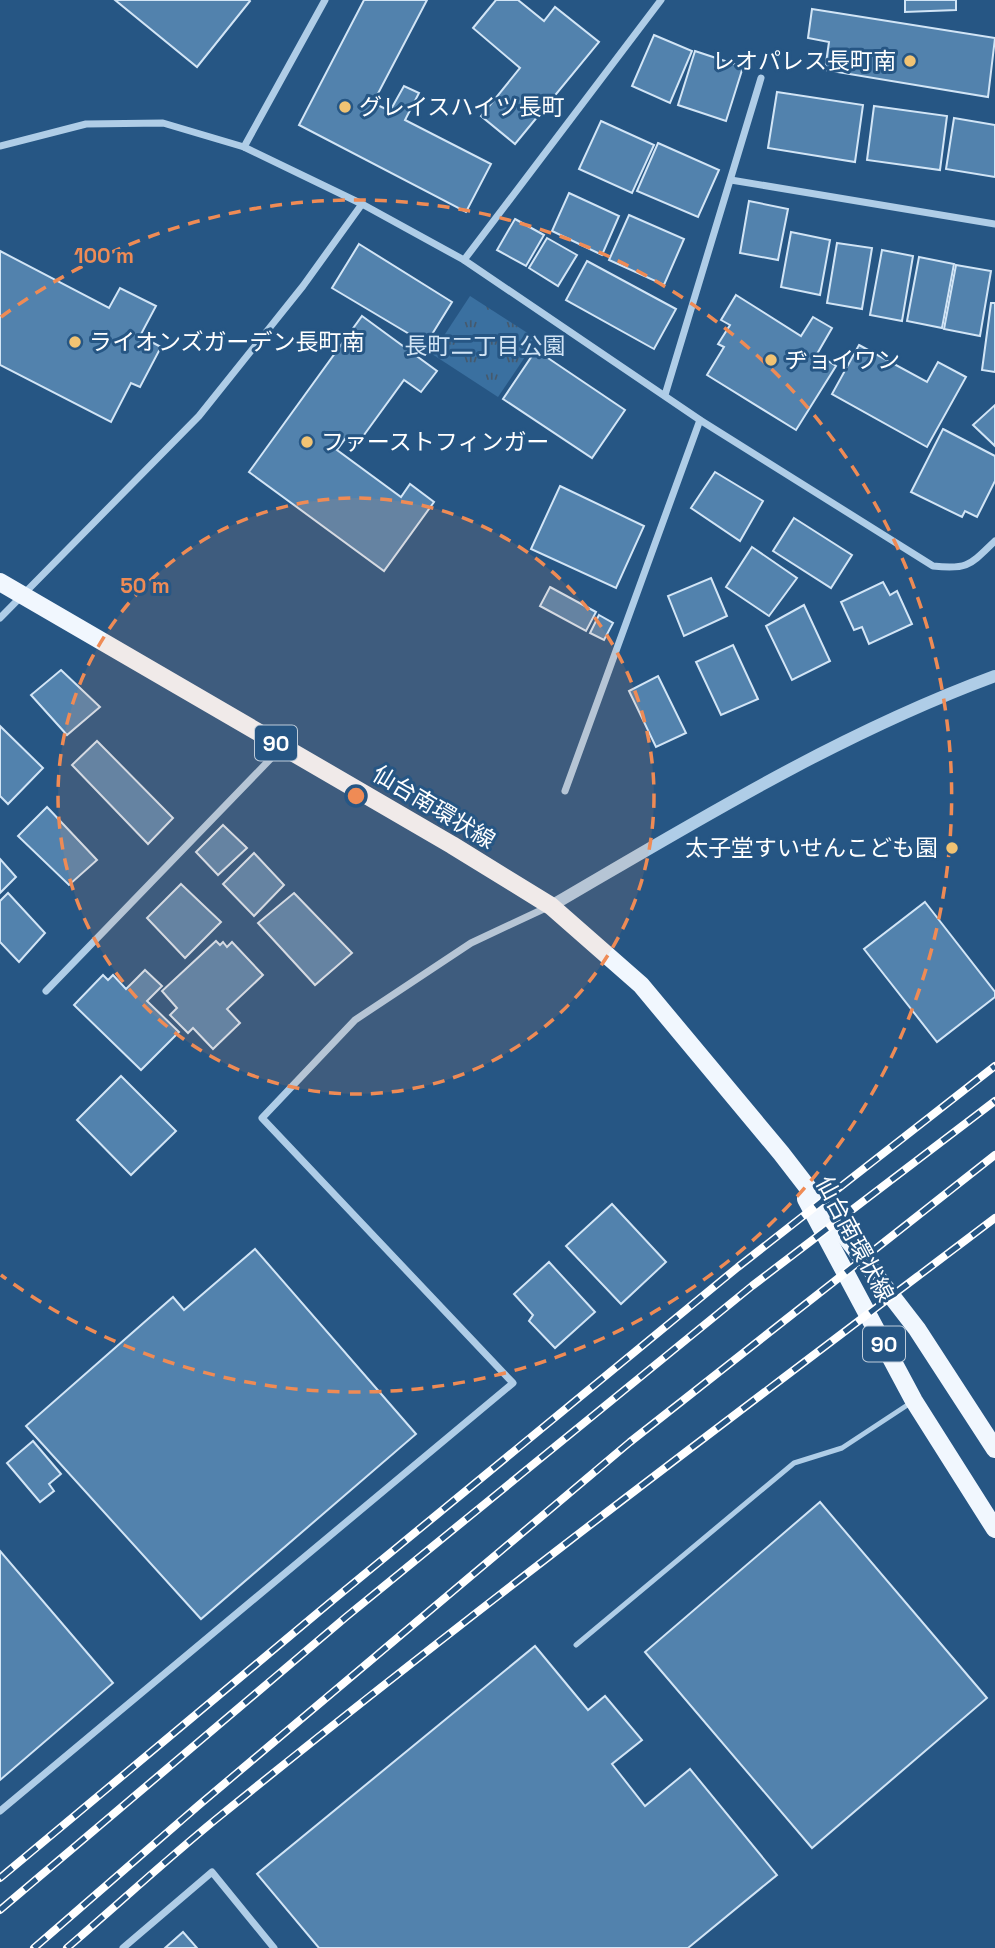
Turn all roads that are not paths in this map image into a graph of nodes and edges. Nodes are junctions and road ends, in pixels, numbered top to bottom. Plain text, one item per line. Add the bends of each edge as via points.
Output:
1 (325, 0) edge
2 (661, 0) edge
3 (761, 78) dead end
4 (0, 146) edge
5 (244, 147) junction
6 (731, 180) junction
7 (362, 204) junction
8 (995, 224) edge
9 (464, 260) junction
10 (665, 395) junction
11 (701, 420) junction
12 (995, 541) edge
13 (0, 582) edge
14 (23, 594) junction
15 (0, 618) edge
16 (995, 676) edge
17 (282, 747) junction
18 (565, 791) dead end
19 (551, 906) junction
20 (47, 991) dead end
21 (781, 1153) junction
22 (914, 1401) junction
23 (995, 1450) edge
24 (995, 1529) edge
25 (576, 1645) dead end
26 (0, 1811) edge
27 (122, 1948) edge
28 (274, 1948) edge

1 - 5 street
2 - 9 street
3 - 6 street
4 - 5 street via 86,124 163,123
5 - 7 street
6 - 8 street
6 - 10 street
7 - 9 street
7 - 14 street via 199,416
9 - 10 street
10 - 11 street
11 - 12 street via 933,566 959,569
11 - 18 street
13 - 14 main road, 仙台南環状線 / 90
14 - 15 street
14 - 17 main road, 仙台南環状線 / 90
16 - 19 street via 852,736
17 - 19 main road, 仙台南環状線 / 90
17 - 20 street
19 - 21 main road, 仙台南環状線 / 90 via 641,985
19 - 26 street via 471,943 355,1020 262,1118 513,1383
21 - 22 main road, 仙台南環状線 / 90
21 - 23 main road, 仙台南環状線 / 90 via 918,1329
22 - 24 main road, 仙台南環状線 / 90
22 - 25 lane via 842,1448 794,1464
27 - 28 street via 212,1872

